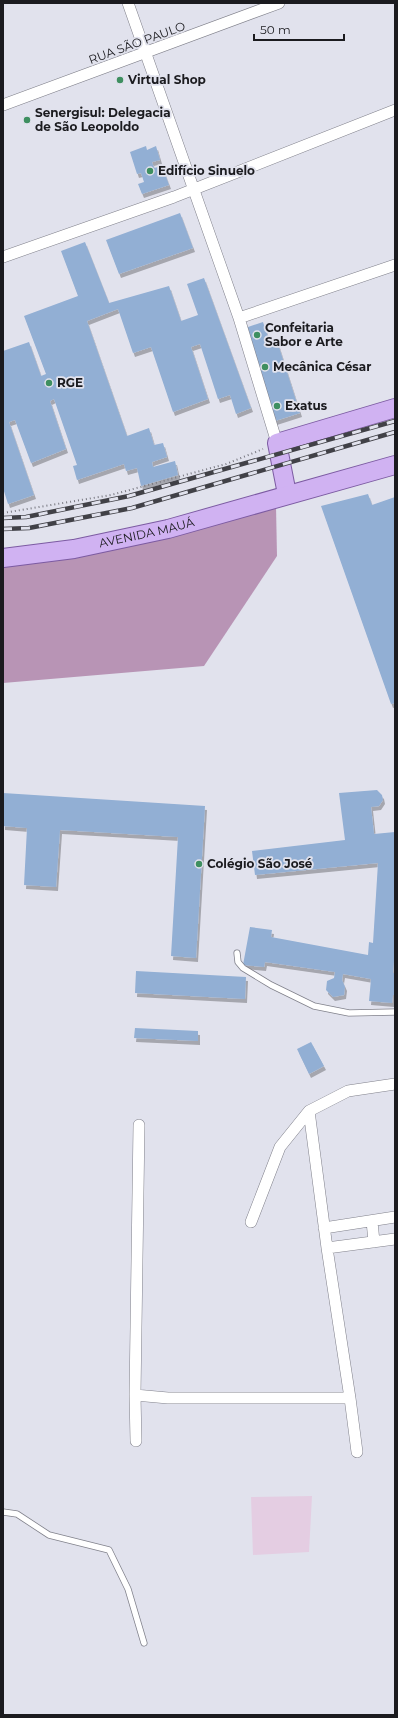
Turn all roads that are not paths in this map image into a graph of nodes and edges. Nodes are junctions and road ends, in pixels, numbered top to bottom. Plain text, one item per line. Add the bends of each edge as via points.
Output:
1 (128, 3) edge
2 (279, 3) edge
3 (146, 54) junction
4 (3, 105) edge
5 (395, 110) edge
6 (194, 189) junction
7 (3, 257) edge
8 (395, 265) edge
9 (239, 318) junction
10 (395, 408) edge
11 (277, 443) junction
12 (395, 465) edge
13 (287, 494) junction
14 (3, 558) edge
15 (237, 953) dead end
16 (395, 1012) edge
17 (395, 1084) edge
18 (309, 1111) junction
19 (139, 1125) dead end
20 (395, 1217) edge
21 (372, 1221) junction
22 (251, 1222) dead end
23 (324, 1228) junction
24 (395, 1238) edge
25 (374, 1242) junction
26 (327, 1248) junction
27 (135, 1395) junction
28 (350, 1398) junction
29 (136, 1441) dead end
30 (357, 1452) dead end
31 (3, 1512) edge
32 (144, 1643) dead end

1 - 3 street
2 - 3 street, RUA SÃO PAULO
3 - 4 street, RUA SÃO PAULO
3 - 6 street
5 - 6 street
6 - 7 street
6 - 9 street
8 - 9 street
9 - 11 street
10 - 11 main road
11 - 13 main road
12 - 13 main road, AVENIDA MAUÁ
13 - 14 main road, AVENIDA MAUÁ via 168,529 74,549
15 - 16 lane via 238,962 243,968 314,1006 349,1013
17 - 18 street via 348,1091
18 - 22 street via 280,1147
18 - 23 street
19 - 27 street
20 - 21 street
21 - 23 street
21 - 25 street
23 - 26 street
24 - 25 street
25 - 26 street
26 - 28 street
27 - 28 street via 168,1398
27 - 29 street
28 - 30 street
31 - 32 lane via 17,1514 49,1534 109,1550 128,1589

